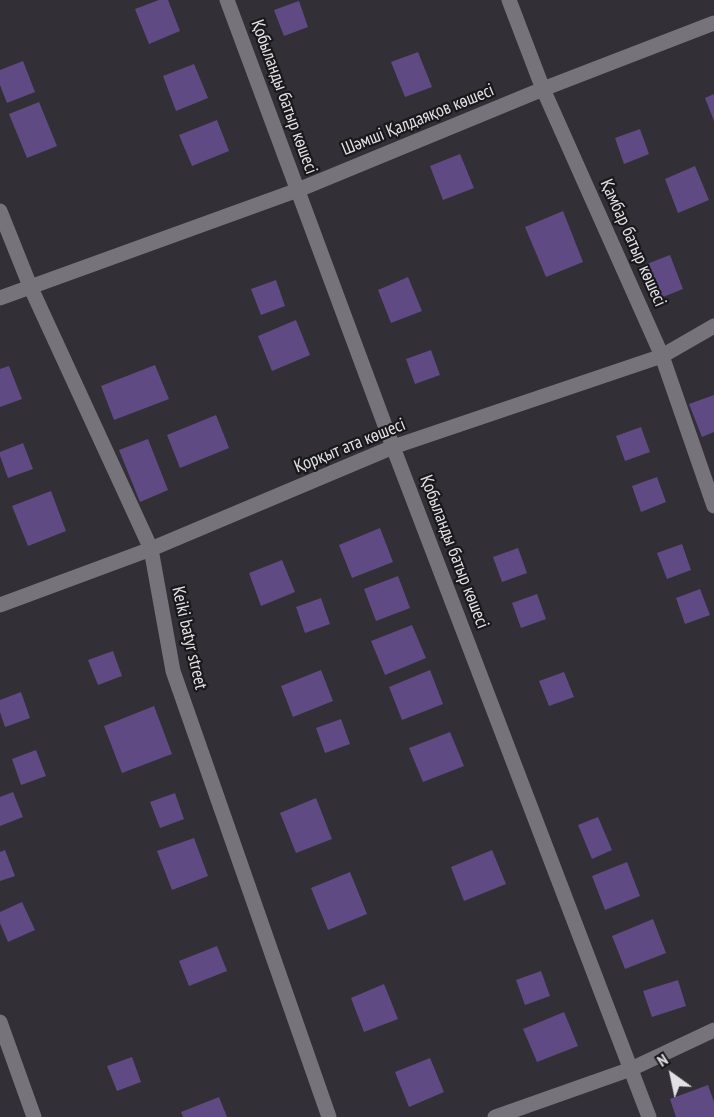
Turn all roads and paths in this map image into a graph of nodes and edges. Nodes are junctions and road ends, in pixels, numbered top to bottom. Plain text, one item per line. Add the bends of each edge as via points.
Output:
1 (227, 0) edge
2 (509, 0) edge
3 (714, 23) edge
4 (543, 89) junction
5 (298, 190) junction
6 (0, 211) edge
7 (30, 286) junction
8 (0, 298) edge
9 (714, 326) edge
10 (662, 356) junction
11 (393, 447) junction
12 (714, 506) edge
13 (151, 549) junction
14 (0, 605) edge
15 (0, 1022) edge
16 (714, 1030) edge
17 (631, 1069) junction
18 (34, 1117) edge
19 (329, 1117) edge
20 (495, 1117) edge
21 (649, 1117) edge

1 - 5 street, Қобыланды батыр көшесі
2 - 4 street, Қамбар батыр көшесі
3 - 4 street, Шәмші Қалдаяқов көшесі
4 - 5 street, Шәмші Қалдаяқов көшесі
4 - 10 street, Қамбар батыр көшесі
5 - 7 street, Шәмші Қалдаяқов көшесі
5 - 11 street, Қобыланды батыр көшесі
6 - 7 street, Keiki batyr street
7 - 8 street, Шәмші Қалдаяқов көшесі
7 - 13 street, Keiki batyr street
9 - 10 street, Қорқыт ата көшесі
10 - 11 street, Қорқыт ата көшесі
10 - 12 street, Қамбар батыр көшесі
11 - 13 street, Қорқыт ата көшесі
11 - 17 street, Қобыланды батыр көшесі
13 - 14 street, Қорқыт ата көшесі
13 - 19 street, Keiki batyr street via 172,671
15 - 18 street
16 - 17 street
17 - 20 street
17 - 21 street, Қобыланды батыр көшесі

